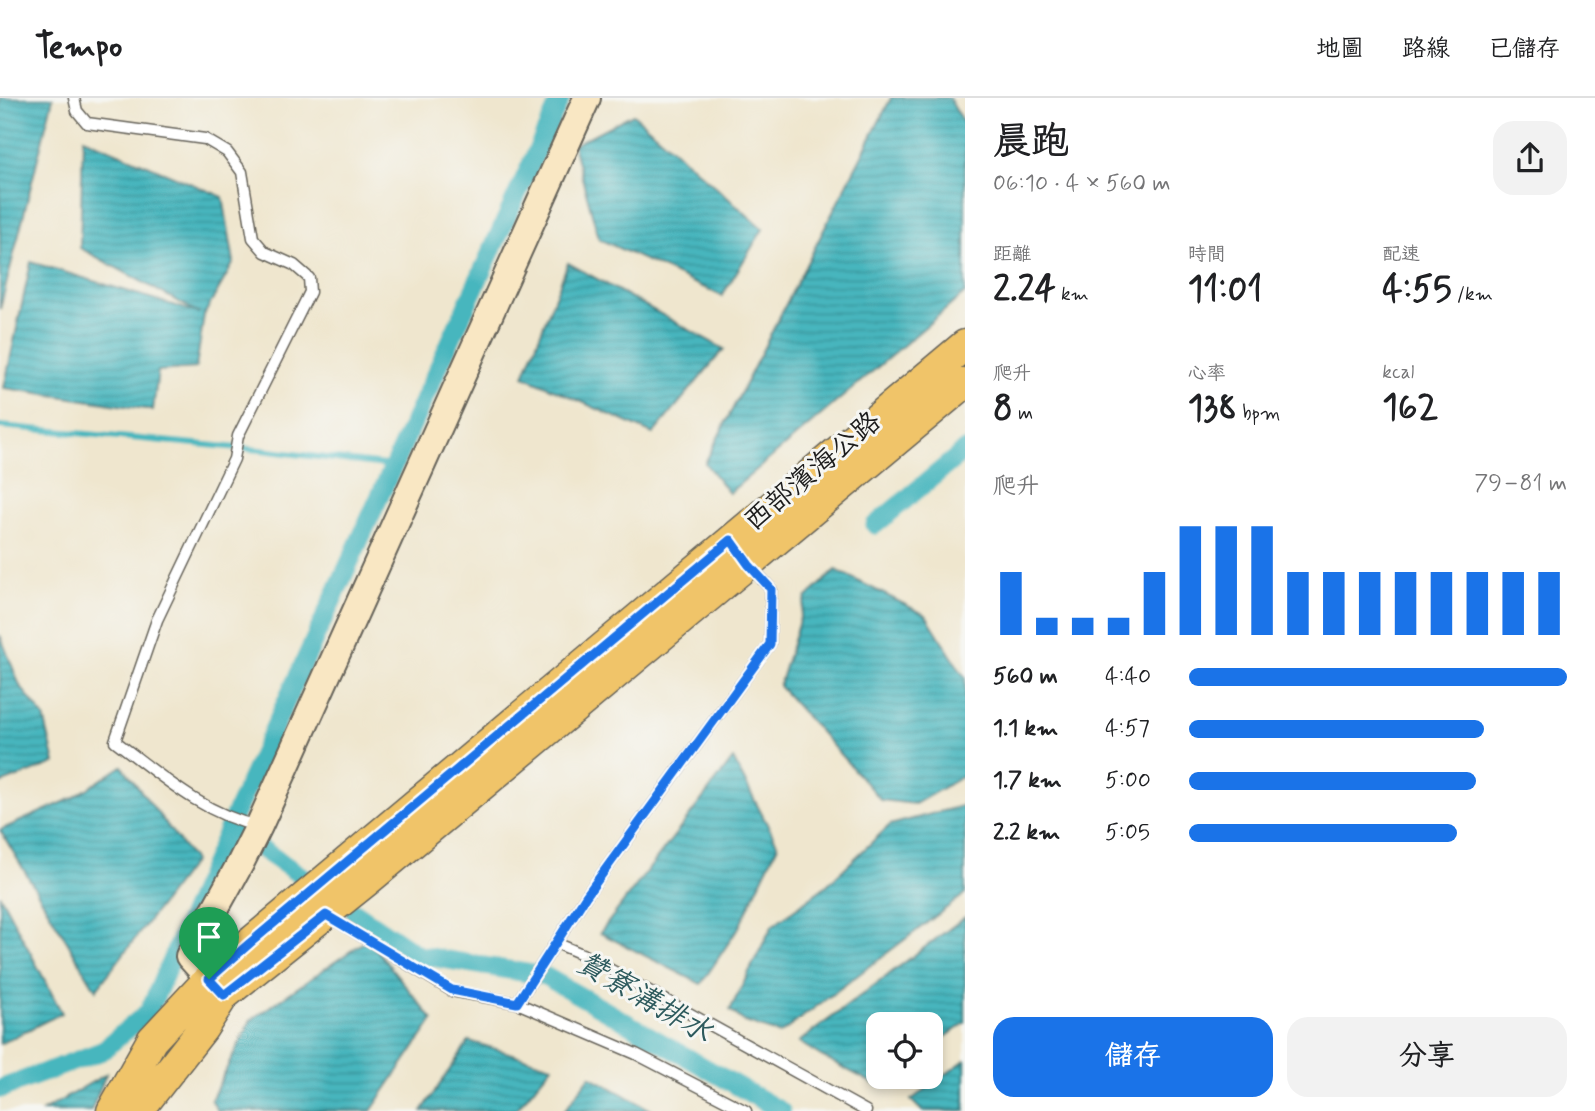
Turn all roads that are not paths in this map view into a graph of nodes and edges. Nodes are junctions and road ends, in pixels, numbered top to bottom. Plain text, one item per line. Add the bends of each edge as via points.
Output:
1 (74, 98) edge
2 (587, 98) edge
3 (965, 345) edge
4 (965, 383) edge
5 (740, 553) junction
6 (253, 825) junction
7 (326, 915) junction
8 (556, 943) junction
9 (217, 987) junction
10 (517, 1003) junction
11 (111, 1111) edge
12 (138, 1111) edge
13 (746, 1111) edge
14 (866, 1111) edge

1 - 6 lane via 76,111 87,123 205,139 227,152 242,172 253,238 265,252 294,265 309,278 310,292 238,436 234,458 157,620 115,741 193,799
2 - 6 street
3 - 5 main road, 西部濱海公路
4 - 5 main road, 西部濱海公路
5 - 7 main road, 西部濱海公路
5 - 8 lane via 771,589 770,644
5 - 9 main road, 西部濱海公路 via 250,943
6 - 9 street via 240,864 189,956
7 - 9 main road, 西部濱海公路
7 - 10 lane via 452,990
8 - 10 lane
8 - 14 lane
9 - 11 main road, 西部濱海公路 via 152,1040
9 - 12 main road, 西部濱海公路 via 203,1028
10 - 13 lane via 636,1054

